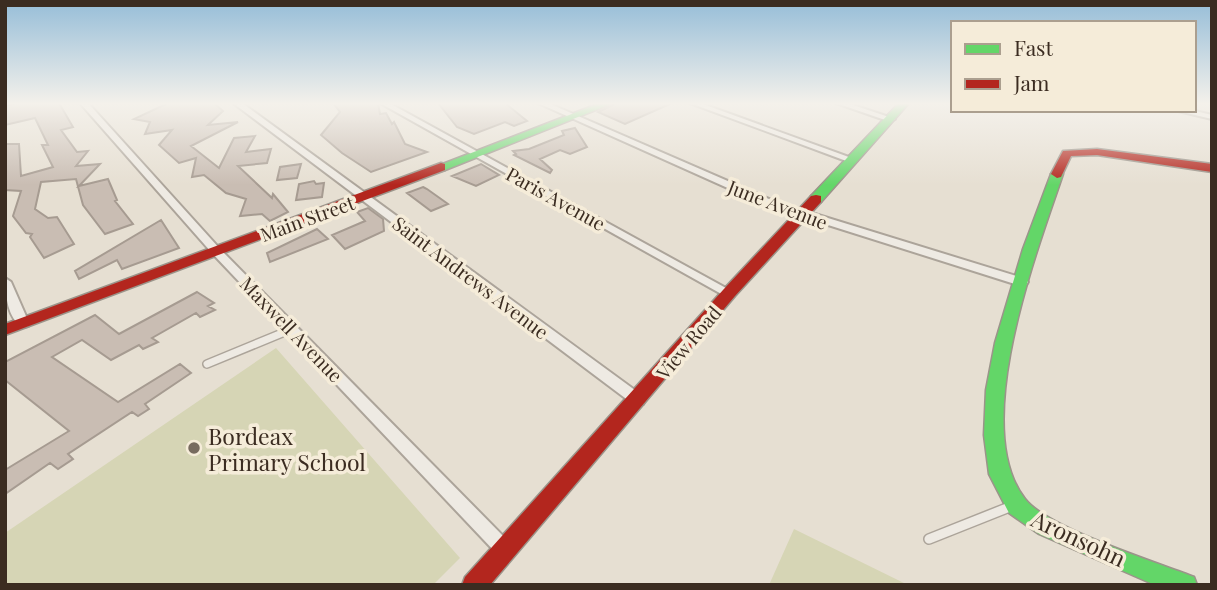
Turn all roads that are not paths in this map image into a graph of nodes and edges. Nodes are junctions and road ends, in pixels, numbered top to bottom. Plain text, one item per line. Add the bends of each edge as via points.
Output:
1 (109, 131) edge
2 (274, 131) edge
3 (434, 131) edge
4 (536, 131) edge
5 (607, 131) edge
6 (770, 131) edge
7 (880, 131) edge
8 (476, 154) junction
9 (852, 160) junction
10 (1212, 168) edge
11 (364, 197) junction
12 (802, 215) junction
13 (216, 251) junction
14 (5, 282) edge
15 (1022, 282) junction
16 (729, 293) junction
17 (23, 323) junction
18 (292, 329) junction
19 (5, 330) edge
20 (207, 364) dead end
21 (638, 400) junction
22 (1014, 505) junction
23 (929, 539) dead end
24 (505, 550) junction
25 (474, 585) edge
26 (1185, 585) edge

1 - 13 street, Maxwell Avenue
2 - 11 street, Saint Andrews Avenue
3 - 8 street, Paris Avenue
4 - 8 street, Main Street
5 - 12 street, June Avenue
6 - 9 street
7 - 9 street, View Road
8 - 11 street, Main Street
8 - 16 street, Paris Avenue
9 - 12 street, View Road
10 - 15 street via 1097,152 1067,153
11 - 13 street, Main Street
11 - 21 street, Saint Andrews Avenue
12 - 15 street, June Avenue
12 - 16 street, View Road
13 - 17 street, Main Street
13 - 18 street, Maxwell Avenue
14 - 17 street
15 - 22 street via 1003,338 992,443 999,480
16 - 21 street, View Road
17 - 19 street, Main Street
18 - 20 lane
18 - 24 street, Maxwell Avenue
21 - 24 street, View Road
22 - 23 lane
22 - 26 street, Aronsohn via 1045,526
24 - 25 street, View Road

